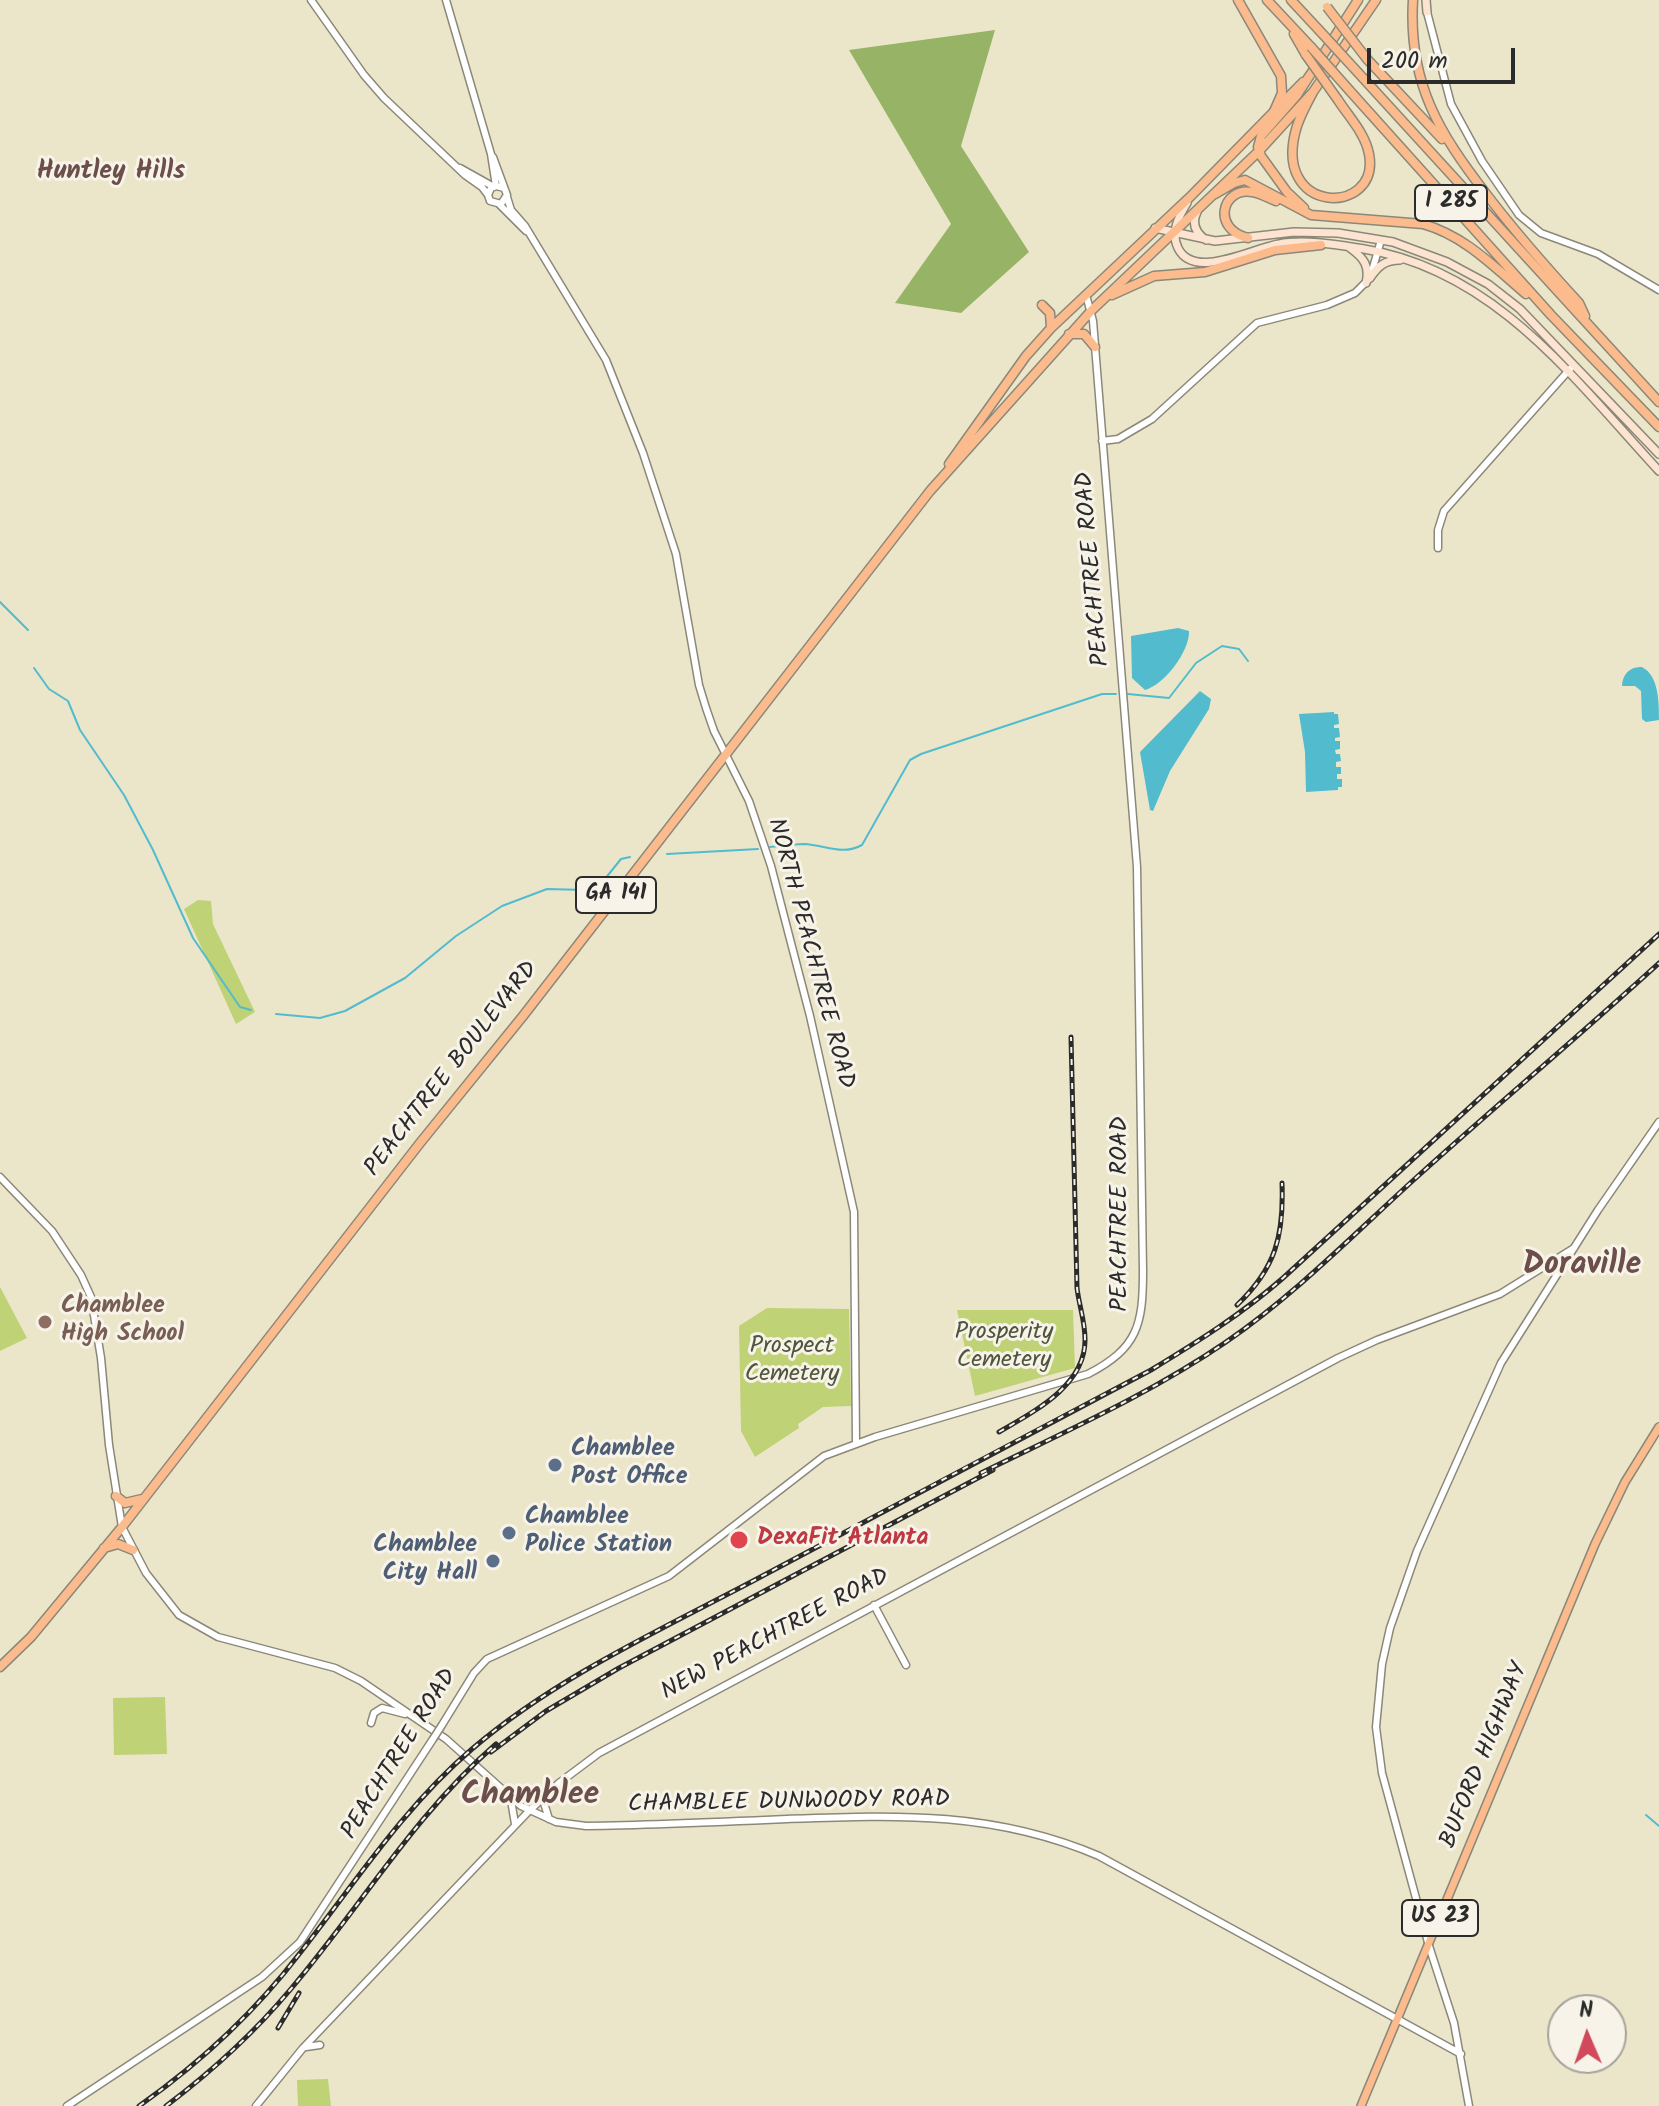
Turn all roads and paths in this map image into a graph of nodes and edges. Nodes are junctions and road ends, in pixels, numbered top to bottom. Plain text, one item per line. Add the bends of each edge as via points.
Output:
1 (311, 0) edge
2 (446, 0) edge
3 (1238, 0) edge
4 (1267, 0) edge
5 (1291, 0) edge
6 (1358, 0) edge
7 (1376, 0) edge
8 (1413, 0) edge
9 (1426, 0) edge
10 (1324, 4) edge
11 (1427, 12) joint
12 (1308, 51) junction
13 (1310, 75) junction
14 (1313, 92) junction
15 (1272, 116) junction
16 (1259, 151) junction
17 (1453, 151) junction
18 (491, 154) junction
19 (492, 166) junction
20 (460, 168) junction
21 (480, 178) junction
22 (498, 187) junction
23 (1215, 194) junction
24 (488, 195) junction
25 (507, 197) junction
26 (1190, 197) junction
27 (499, 204) junction
28 (1299, 210) junction
29 (1197, 212) junction
30 (1338, 218) junction
31 (1155, 228) junction
32 (526, 231) junction
33 (1176, 231) junction
34 (1248, 238) junction
35 (1381, 240) junction
36 (1208, 241) junction
37 (1321, 245) junction
38 (1348, 247) junction
39 (1378, 252) junction
40 (1407, 260) junction
41 (1368, 281) junction
42 (1659, 290) edge
43 (1086, 295) junction
44 (1105, 299) junction
45 (1042, 305) dead end
46 (1092, 310) junction
47 (1551, 315) junction
48 (1588, 324) junction
49 (1051, 328) junction
50 (1069, 334) junction
51 (1095, 347) junction
52 (1574, 365) junction
53 (1567, 372) junction
54 (1659, 402) edge
55 (1659, 427) edge
56 (1102, 441) junction
57 (1659, 454) edge
58 (1659, 471) edge
59 (930, 491) junction
60 (1438, 548) dead end
61 (726, 755) junction
62 (1659, 1122) edge
63 (0, 1177) edge
64 (1574, 1248) junction
65 (1659, 1427) edge
66 (856, 1443) junction
67 (116, 1496) junction
68 (146, 1496) junction
69 (122, 1527) junction
70 (104, 1548) junction
71 (133, 1550) junction
72 (874, 1605) junction
73 (906, 1665) dead end
74 (0, 1667) edge
75 (416, 1718) junction
76 (371, 1723) dead end
77 (545, 1795) junction
78 (509, 1797) junction
79 (529, 1811) junction
80 (549, 1819) junction
81 (515, 1826) junction
82 (1429, 1946) junction
83 (1397, 2021) junction
84 (320, 2045) dead end
85 (303, 2048) junction
86 (1461, 2054) junction
87 (67, 2106) edge
88 (256, 2106) edge
89 (1361, 2106) edge
90 (1469, 2106) edge

1 - 20 street, NORTH PEACHTREE ROAD via 372,85
2 - 18 street, NORTH PEACHTREE ROAD
3 - 15 highway via 1281,76 1282,93
4 - 12 highway
5 - 48 highway, I 285, bridge
6 - 13 highway, GA 141
7 - 14 highway, GA 141
8 - 17 highway via 1421,82
9 - 11 main road
10 - 17 highway, bridge
11 - 42 street via 1451,104 1519,215 1541,233 1598,254
12 - 14 highway, bridge via 1366,144 1369,165 1364,180 1342,198 1311,194 1293,162 1297,127
12 - 47 highway, I 285, bridge
13 - 15 highway, GA 141
13 - 16 highway via 1261,136
14 - 16 highway, GA 141
15 - 26 highway, GA 141
16 - 23 highway, GA 141
16 - 30 highway via 1300,206
17 - 48 highway via 1518,236 1579,303
18 - 19 street, NORTH PEACHTREE ROAD
18 - 22 street, NORTH PEACHTREE ROAD
19 - 21 street
19 - 22 street, NORTH PEACHTREE ROAD
20 - 21 street
20 - 24 street, NORTH PEACHTREE ROAD
21 - 22 street
22 - 24 street
22 - 25 street, NORTH PEACHTREE ROAD
23 - 28 highway via 1245,180
23 - 29 highway, GA 141
24 - 27 street, NORTH PEACHTREE ROAD
25 - 27 street
25 - 32 street, NORTH PEACHTREE ROAD
26 - 31 highway, GA 141
26 - 33 main road
27 - 32 street, NORTH PEACHTREE ROAD
28 - 30 highway
28 - 34 highway via 1254,192 1240,193 1225,207 1223,218 1230,229
29 - 33 highway, GA 141
29 - 36 main road via 1194,226
30 - 47 highway via 1423,224 1456,236
31 - 33 main road
31 - 43 highway, GA 141
32 - 61 street, NORTH PEACHTREE ROAD via 606,360 642,449 677,558 699,685
33 - 36 main road
33 - 37 main road via 1179,251 1203,264 1280,243
33 - 44 highway, GA 141
34 - 35 main road via 1307,231
34 - 36 main road
35 - 39 street
35 - 52 main road via 1427,253 1488,284
37 - 38 main road
37 - 44 highway via 1275,250 1205,272 1154,276
38 - 39 main road
38 - 41 main road via 1365,260
39 - 40 main road
39 - 41 street
40 - 41 main road via 1389,260
40 - 53 main road via 1456,281 1506,312
41 - 56 street via 1344,299 1257,323 1152,419 1118,439
43 - 46 street, PEACHTREE ROAD
43 - 49 highway, PEACHTREE BOULEVARD / GA 141
44 - 46 highway, PEACHTREE BOULEVARD / GA 141
45 - 49 highway via 1050,313
46 - 50 highway, PEACHTREE BOULEVARD / GA 141
46 - 51 street, PEACHTREE ROAD
47 - 55 highway, I 285
48 - 54 highway, I 285
49 - 59 highway, PEACHTREE BOULEVARD / GA 141
50 - 51 highway via 1084,334
50 - 59 highway, PEACHTREE BOULEVARD / GA 141
51 - 56 street, PEACHTREE ROAD
52 - 53 street
52 - 57 main road
53 - 58 main road
53 - 60 street via 1444,511
56 - 66 street, PEACHTREE ROAD via 1139,907 1140,1321 1119,1355 1088,1374
59 - 61 highway, PEACHTREE BOULEVARD / GA 141
61 - 66 street, NORTH PEACHTREE ROAD via 749,801 771,866 854,1212
61 - 68 highway, PEACHTREE BOULEVARD / GA 141
62 - 64 street, NEW PEACHTREE ROAD
63 - 67 street, CHAMBLEE DUNWOODY ROAD via 52,1231 91,1297
64 - 72 street, NEW PEACHTREE ROAD via 1500,1294 1338,1358
64 - 82 street via 1489,1388 1417,1551 1382,1664 1376,1727 1382,1773
65 - 82 main road, BUFORD HIGHWAY / US 23 via 1603,1524
66 - 87 street, PEACHTREE ROAD, bridge via 813,1463 669,1576 487,1659 300,1942 262,1977
67 - 68 highway via 125,1503
67 - 69 street, CHAMBLEE DUNWOODY ROAD
68 - 69 highway, PEACHTREE BOULEVARD / GA 141
69 - 70 highway, PEACHTREE BOULEVARD / GA 141
69 - 71 street, CHAMBLEE DUNWOODY ROAD
70 - 71 highway via 118,1544
70 - 74 highway, PEACHTREE BOULEVARD / GA 141
71 - 75 street, CHAMBLEE DUNWOODY ROAD via 179,1615 218,1637 335,1668
72 - 73 street
72 - 77 street, NEW PEACHTREE ROAD via 624,1737
75 - 76 street via 385,1708 374,1713
75 - 78 street, CHAMBLEE DUNWOODY ROAD
77 - 79 street, NEW PEACHTREE ROAD
77 - 80 street
78 - 79 street, CHAMBLEE DUNWOODY ROAD
78 - 81 street
79 - 80 street, CHAMBLEE DUNWOODY ROAD
79 - 81 street, NEW PEACHTREE ROAD
80 - 83 street, CHAMBLEE DUNWOODY ROAD via 586,1826 914,1816 1005,1827 1099,1856
81 - 85 street, NEW PEACHTREE ROAD
82 - 83 main road, BUFORD HIGHWAY / US 23
82 - 86 street
83 - 86 street, CHAMBLEE DUNWOODY ROAD
83 - 89 main road, BUFORD HIGHWAY / US 23
84 - 85 street
85 - 88 street, NEW PEACHTREE ROAD
86 - 90 street

